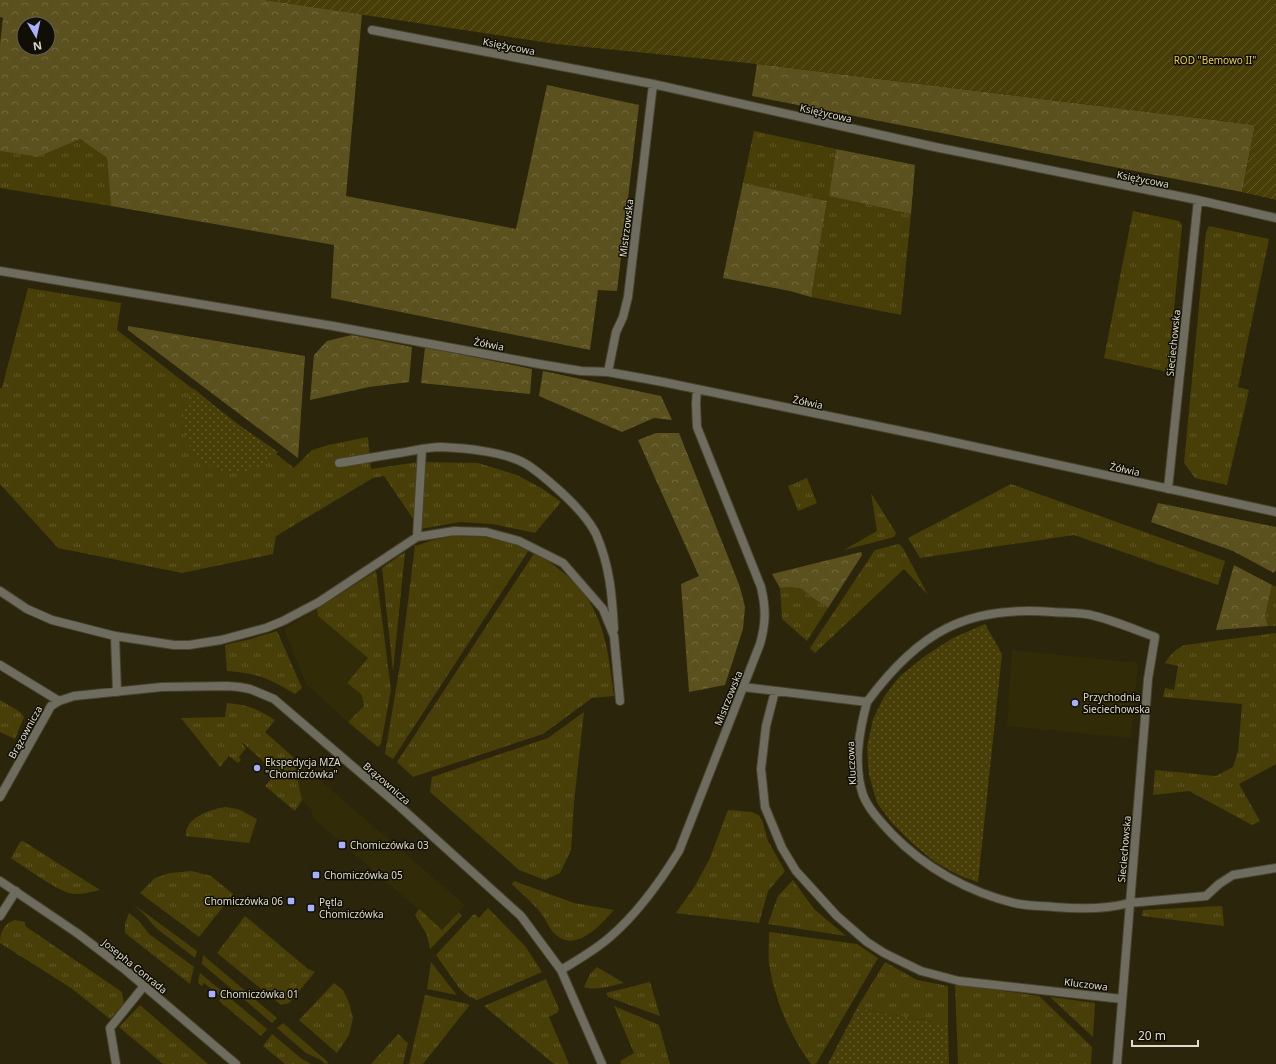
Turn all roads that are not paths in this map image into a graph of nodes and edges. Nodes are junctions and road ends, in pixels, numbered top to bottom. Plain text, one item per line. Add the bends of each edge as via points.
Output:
1 (372, 30) dead end
2 (653, 84) junction
3 (1198, 200) junction
4 (1276, 218) edge
5 (0, 271) edge
6 (608, 372) junction
7 (697, 389) junction
8 (422, 449) junction
9 (340, 463) dead end
10 (1168, 489) junction
11 (1276, 512) edge
12 (417, 537) junction
13 (0, 591) edge
14 (115, 636) junction
15 (614, 636) junction
16 (1155, 637) joint
17 (0, 665) edge
18 (743, 687) junction
19 (775, 691) junction
20 (117, 692) junction
21 (59, 701) junction
22 (620, 701) dead end
23 (867, 702) junction
24 (0, 797) edge
25 (1276, 868) edge
26 (0, 881) edge
27 (16, 891) junction
28 (1129, 903) junction
29 (0, 916) edge
30 (561, 970) junction
31 (144, 986) junction
32 (1122, 999) junction
33 (116, 1064) edge
34 (236, 1064) edge
35 (602, 1064) edge
36 (1117, 1064) edge

1 - 2 street, Księżycowa
2 - 3 street, Księżycowa via 943,149
2 - 6 street, Mistrzowska via 628,298 616,332
3 - 4 street, Księżycowa
3 - 10 street, Sieciechowska
5 - 6 street, Żółwia via 333,326 581,371
6 - 7 street, Żółwia
7 - 10 street, Żółwia
7 - 18 street, Mistrzowska via 697,427 761,586 765,604 764,631
8 - 9 street
8 - 12 street
8 - 15 street via 441,447 484,451 516,459 542,476 572,502 596,534 605,558 612,594
10 - 11 street, Żółwia
12 - 14 street via 319,602 266,628 221,640 189,645
12 - 15 street via 454,532 486,532 534,547 563,563 603,609
13 - 14 street via 27,609 52,620
14 - 20 street
15 - 22 street
16 - 23 street, Kluczowa via 1094,615 1027,610 986,615 950,626 931,636 883,680
16 - 28 street, Sieciechowska via 1148,679
17 - 21 street, Brązownicza
18 - 19 street
18 - 30 street, Mistrzowska via 679,851 662,878 635,912 610,937
19 - 23 street
19 - 32 street, Kluczowa via 766,726 761,769 766,808 782,848 796,870 836,916 867,942 921,971 959,981
20 - 21 street, Brązownicza via 74,696
20 - 30 street, Brązownicza via 162,687 227,686 250,689 274,699 398,805 521,916
21 - 24 street, Brązownicza via 52,706
23 - 28 street, Kluczowa via 858,746 864,796 877,818 901,843 959,883 1016,904 1074,909
25 - 28 street, Kluczowa via 1233,875 1206,896
26 - 27 street, Josepha Conrada
27 - 29 street
27 - 31 street, Josepha Conrada via 77,933
28 - 32 street, Sieciechowska
30 - 35 street, Brązownicza
31 - 33 street via 110,1028
31 - 34 street, Josepha Conrada
32 - 36 street, Sieciechowska

